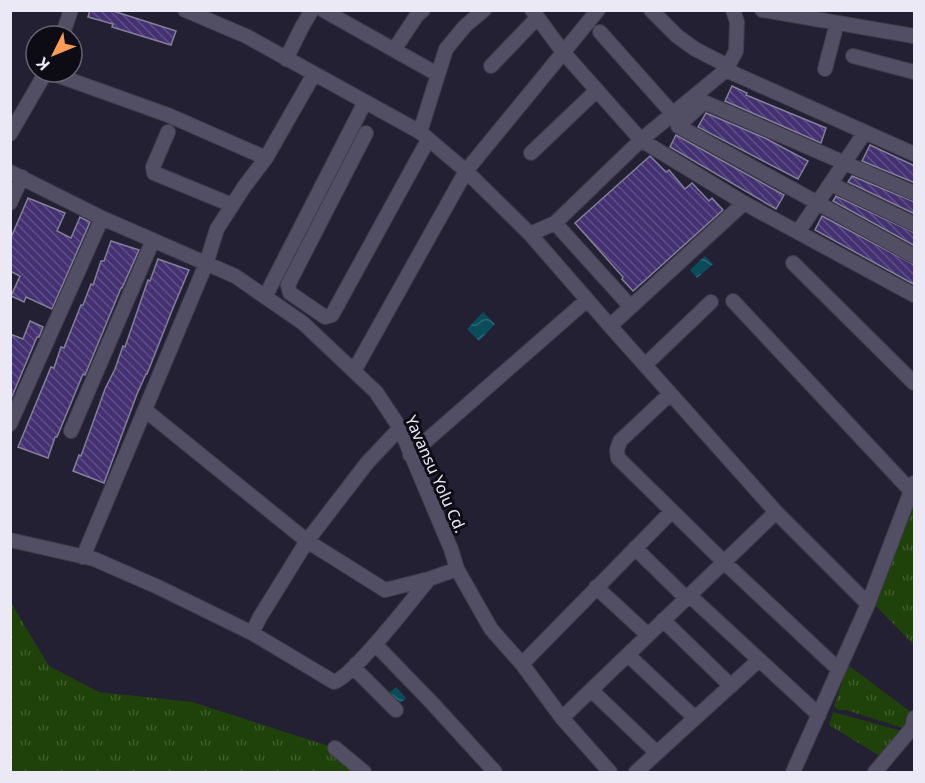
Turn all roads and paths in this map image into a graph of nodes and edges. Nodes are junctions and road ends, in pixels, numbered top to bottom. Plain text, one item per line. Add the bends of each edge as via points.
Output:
1 (185, 10) edge
2 (312, 10) edge
3 (323, 10) edge
4 (423, 10) edge
5 (484, 10) edge
6 (598, 10) edge
7 (651, 10) edge
8 (733, 10) edge
9 (762, 10) edge
10 (535, 14) edge
11 (822, 15) edge
12 (837, 23) junction
13 (600, 32) dead end
14 (915, 36) edge
15 (394, 50) junction
16 (563, 52) junction
17 (853, 56) dead end
18 (286, 59) junction
19 (491, 66) dead end
20 (727, 68) junction
21 (825, 69) dead end
22 (915, 72) edge
23 (314, 74) junction
24 (437, 74) junction
25 (40, 84) edge
26 (81, 84) edge
27 (596, 91) junction
28 (365, 102) junction
29 (673, 114) junction
30 (168, 132) dead end
31 (865, 132) junction
32 (366, 133) dead end
33 (10, 134) edge
34 (424, 136) junction
35 (641, 140) junction
36 (531, 153) dead end
37 (915, 154) edge
38 (267, 158) junction
39 (845, 163) junction
40 (466, 171) junction
41 (16, 175) edge
42 (831, 184) junction
43 (915, 193) edge
44 (10, 203) edge
45 (744, 203) junction
46 (817, 204) junction
47 (232, 205) junction
48 (102, 218) junction
49 (555, 223) junction
50 (915, 224) edge
51 (798, 232) junction
52 (530, 234) junction
53 (153, 240) junction
54 (915, 256) edge
55 (793, 263) dead end
56 (206, 264) junction
57 (915, 295) edge
58 (265, 297) junction
59 (587, 300) junction
60 (711, 302) dead end
61 (733, 302) dead end
62 (631, 307) junction
63 (610, 326) junction
64 (645, 365) junction
65 (354, 371) junction
66 (915, 383) edge
67 (670, 394) junction
68 (145, 410) junction
69 (10, 424) edge
70 (400, 428) junction
71 (71, 431) dead end
72 (410, 455) junction
73 (913, 487) edge
74 (672, 511) junction
75 (776, 512) junction
76 (10, 540) edge
77 (307, 541) junction
78 (634, 548) junction
79 (83, 557) junction
80 (725, 563) junction
81 (457, 569) junction
82 (429, 579) junction
83 (596, 586) junction
84 (688, 597) junction
85 (868, 604) junction
86 (663, 620) junction
87 (252, 633) junction
88 (648, 635) junction
89 (375, 644) junction
90 (628, 655) junction
91 (759, 660) junction
92 (356, 664) junction
93 (522, 664) junction
94 (838, 669) junction
95 (731, 686) junction
96 (591, 690) junction
97 (396, 710) dead end
98 (819, 715) junction
99 (562, 718) junction
100 (695, 718) junction
101 (914, 725) edge
102 (335, 748) dead end
103 (657, 753) junction
104 (801, 755) junction
105 (364, 772) edge
106 (495, 772) edge
107 (610, 772) edge
108 (636, 772) edge
109 (781, 772) edge
110 (793, 772) edge
111 (875, 772) edge

1 - 18 street via 246,36
2 - 18 street
3 - 15 street
4 - 15 street
5 - 24 street via 446,49
6 - 16 street
7 - 20 street via 677,36
8 - 20 street via 737,22 736,51
9 - 11 street
10 - 16 street
10 - 19 street
11 - 12 street
12 - 14 street
12 - 21 street
13 - 29 street
15 - 24 street
16 - 27 street
16 - 40 street
17 - 22 street
18 - 23 street
20 - 29 street
20 - 31 street
23 - 28 street
23 - 38 street
24 - 34 street
25 - 33 street
26 - 38 street via 168,115
27 - 35 street
27 - 36 street
28 - 34 street
28 - 58 street
29 - 35 street
30 - 47 street via 153,166 156,175
31 - 37 street
31 - 39 street
32 - 34 street via 288,285 290,292 325,318 332,315
34 - 40 street
35 - 45 street
35 - 49 street
38 - 47 street
39 - 42 street
39 - 43 street
39 - 46 street via 704,102 678,126
40 - 52 street
40 - 65 street
41 - 44 street
41 - 48 street, Yavansu Yolu Cd.
42 - 46 street
42 - 50 street
45 - 51 street
45 - 62 street
46 - 51 street
46 - 54 street
47 - 56 street via 217,229
48 - 53 street, Yavansu Yolu Cd.
48 - 69 street
49 - 52 street
49 - 62 street
51 - 57 street
52 - 59 street
53 - 56 street, Yavansu Yolu Cd.
53 - 71 street
55 - 66 street
56 - 58 street, Yavansu Yolu Cd. via 235,276
56 - 68 street
58 - 65 street, Yavansu Yolu Cd. via 303,323
59 - 63 street
59 - 72 street
60 - 64 street
61 - 73 street
62 - 63 street
63 - 64 street
64 - 67 street
65 - 70 street, Yavansu Yolu Cd. via 376,392
67 - 74 street via 620,441 616,450 618,458
67 - 75 street
68 - 77 street
68 - 79 street
70 - 72 street, Yavansu Yolu Cd.
70 - 77 street via 367,463
72 - 81 street, Yavansu Yolu Cd.
73 - 85 street
74 - 78 street
74 - 80 street
75 - 80 street
75 - 85 street
76 - 79 street
77 - 82 street via 385,590
77 - 87 street
78 - 83 street
78 - 84 street
79 - 87 street via 158,587
80 - 84 street
80 - 94 street
81 - 82 street
81 - 93 street, Yavansu Yolu Cd. via 491,628
82 - 89 street
83 - 88 street
83 - 93 street
84 - 86 street
84 - 91 street
85 - 94 street
86 - 88 street
86 - 95 street
87 - 92 street via 334,682
88 - 90 street
89 - 92 street
89 - 106 street
90 - 96 street
90 - 100 street
91 - 95 street
91 - 98 street
92 - 97 street via 357,671
93 - 99 street, Yavansu Yolu Cd.
94 - 98 street
95 - 100 street
96 - 99 street
96 - 103 street
98 - 104 street
99 - 107 street, Yavansu Yolu Cd.
100 - 103 street
101 - 111 street
102 - 105 street
103 - 108 street
104 - 109 street
104 - 110 street

